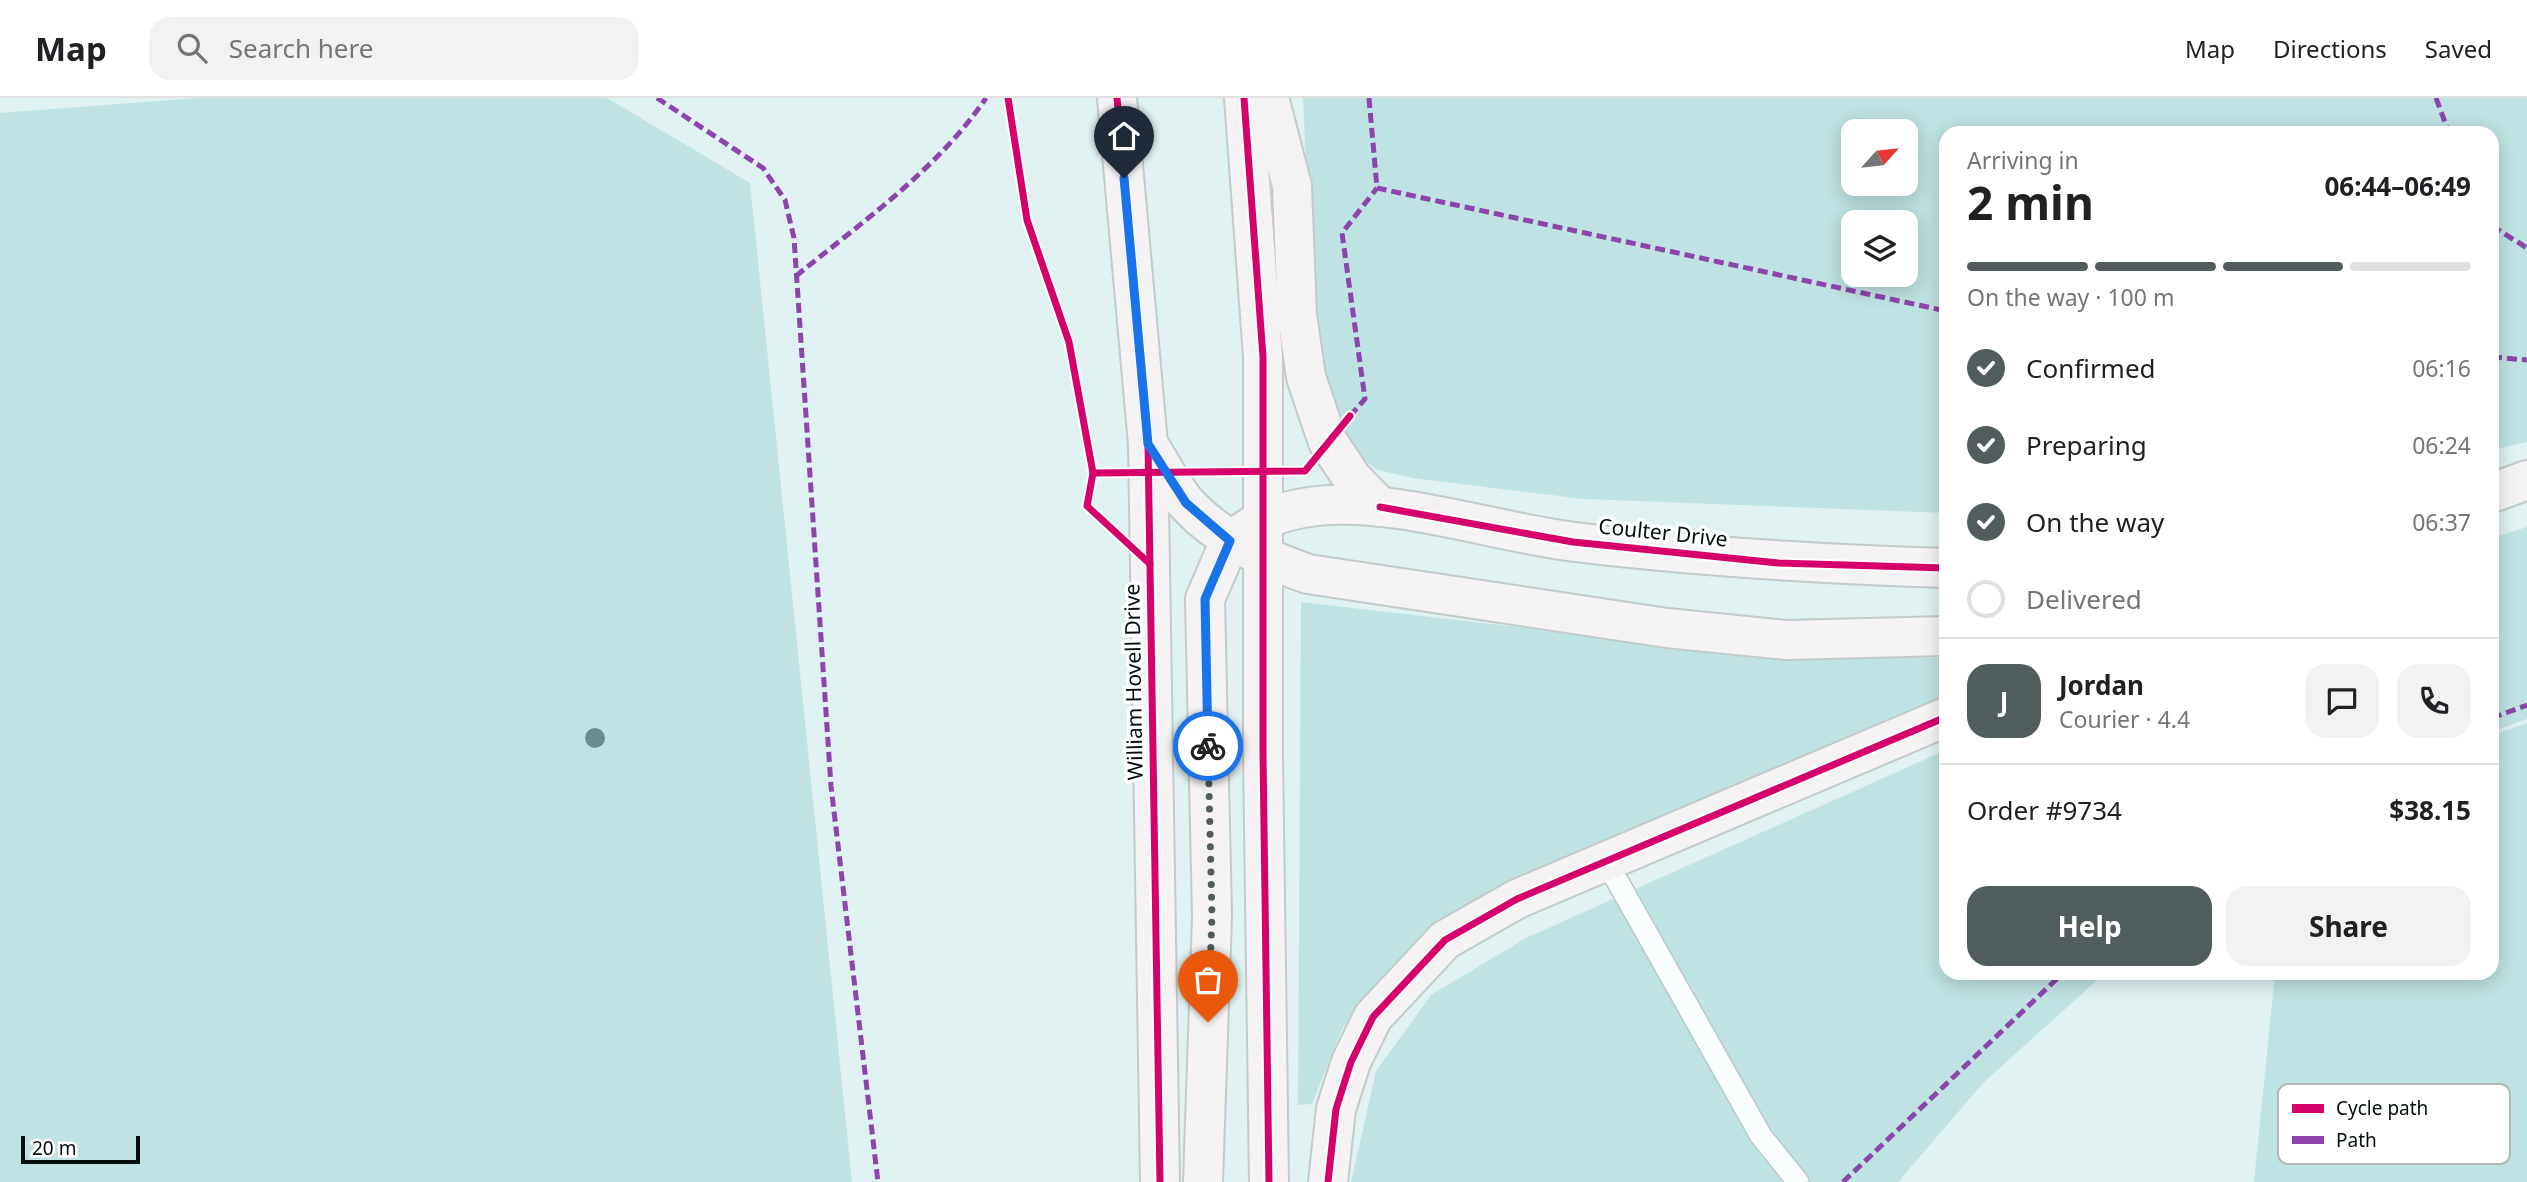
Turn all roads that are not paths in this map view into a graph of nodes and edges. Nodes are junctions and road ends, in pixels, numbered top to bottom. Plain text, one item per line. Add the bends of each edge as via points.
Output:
1 (1117, 98) edge
2 (1244, 98) edge
3 (1269, 98) edge
4 (1148, 444) junction
5 (2527, 479) edge
6 (2499, 483) edge
7 (2499, 490) edge
8 (1380, 507) junction
9 (1263, 518) junction
10 (1230, 541) junction
11 (1264, 558) junction
12 (1939, 568) edge
13 (1939, 636) edge
14 (1939, 720) edge
15 (1606, 862) junction
16 (1160, 1182) edge
17 (1203, 1182) edge
18 (1269, 1182) edge
19 (1328, 1182) edge
20 (1798, 1182) edge

1 - 4 main road, William Hovell Drive
2 - 9 main road via 1263,357
3 - 8 main road via 1292,186 1297,315 1306,377 1328,442 1352,478
4 - 10 main road via 1186,503
4 - 16 main road, William Hovell Drive
5 - 6 main road
5 - 7 main road
8 - 9 main road, Coulter Drive via 1318,506
8 - 12 main road, Coulter Drive via 1573,542 1778,563
9 - 10 main road, Coulter Drive
9 - 11 main road
10 - 11 main road
10 - 17 main road via 1205,599 1212,916
11 - 13 main road via 1308,574 1667,628 1787,640
11 - 18 main road
14 - 15 main road
15 - 19 main road via 1517,899 1445,940 1373,1017 1351,1062 1336,1109
15 - 20 lane via 1761,1136

